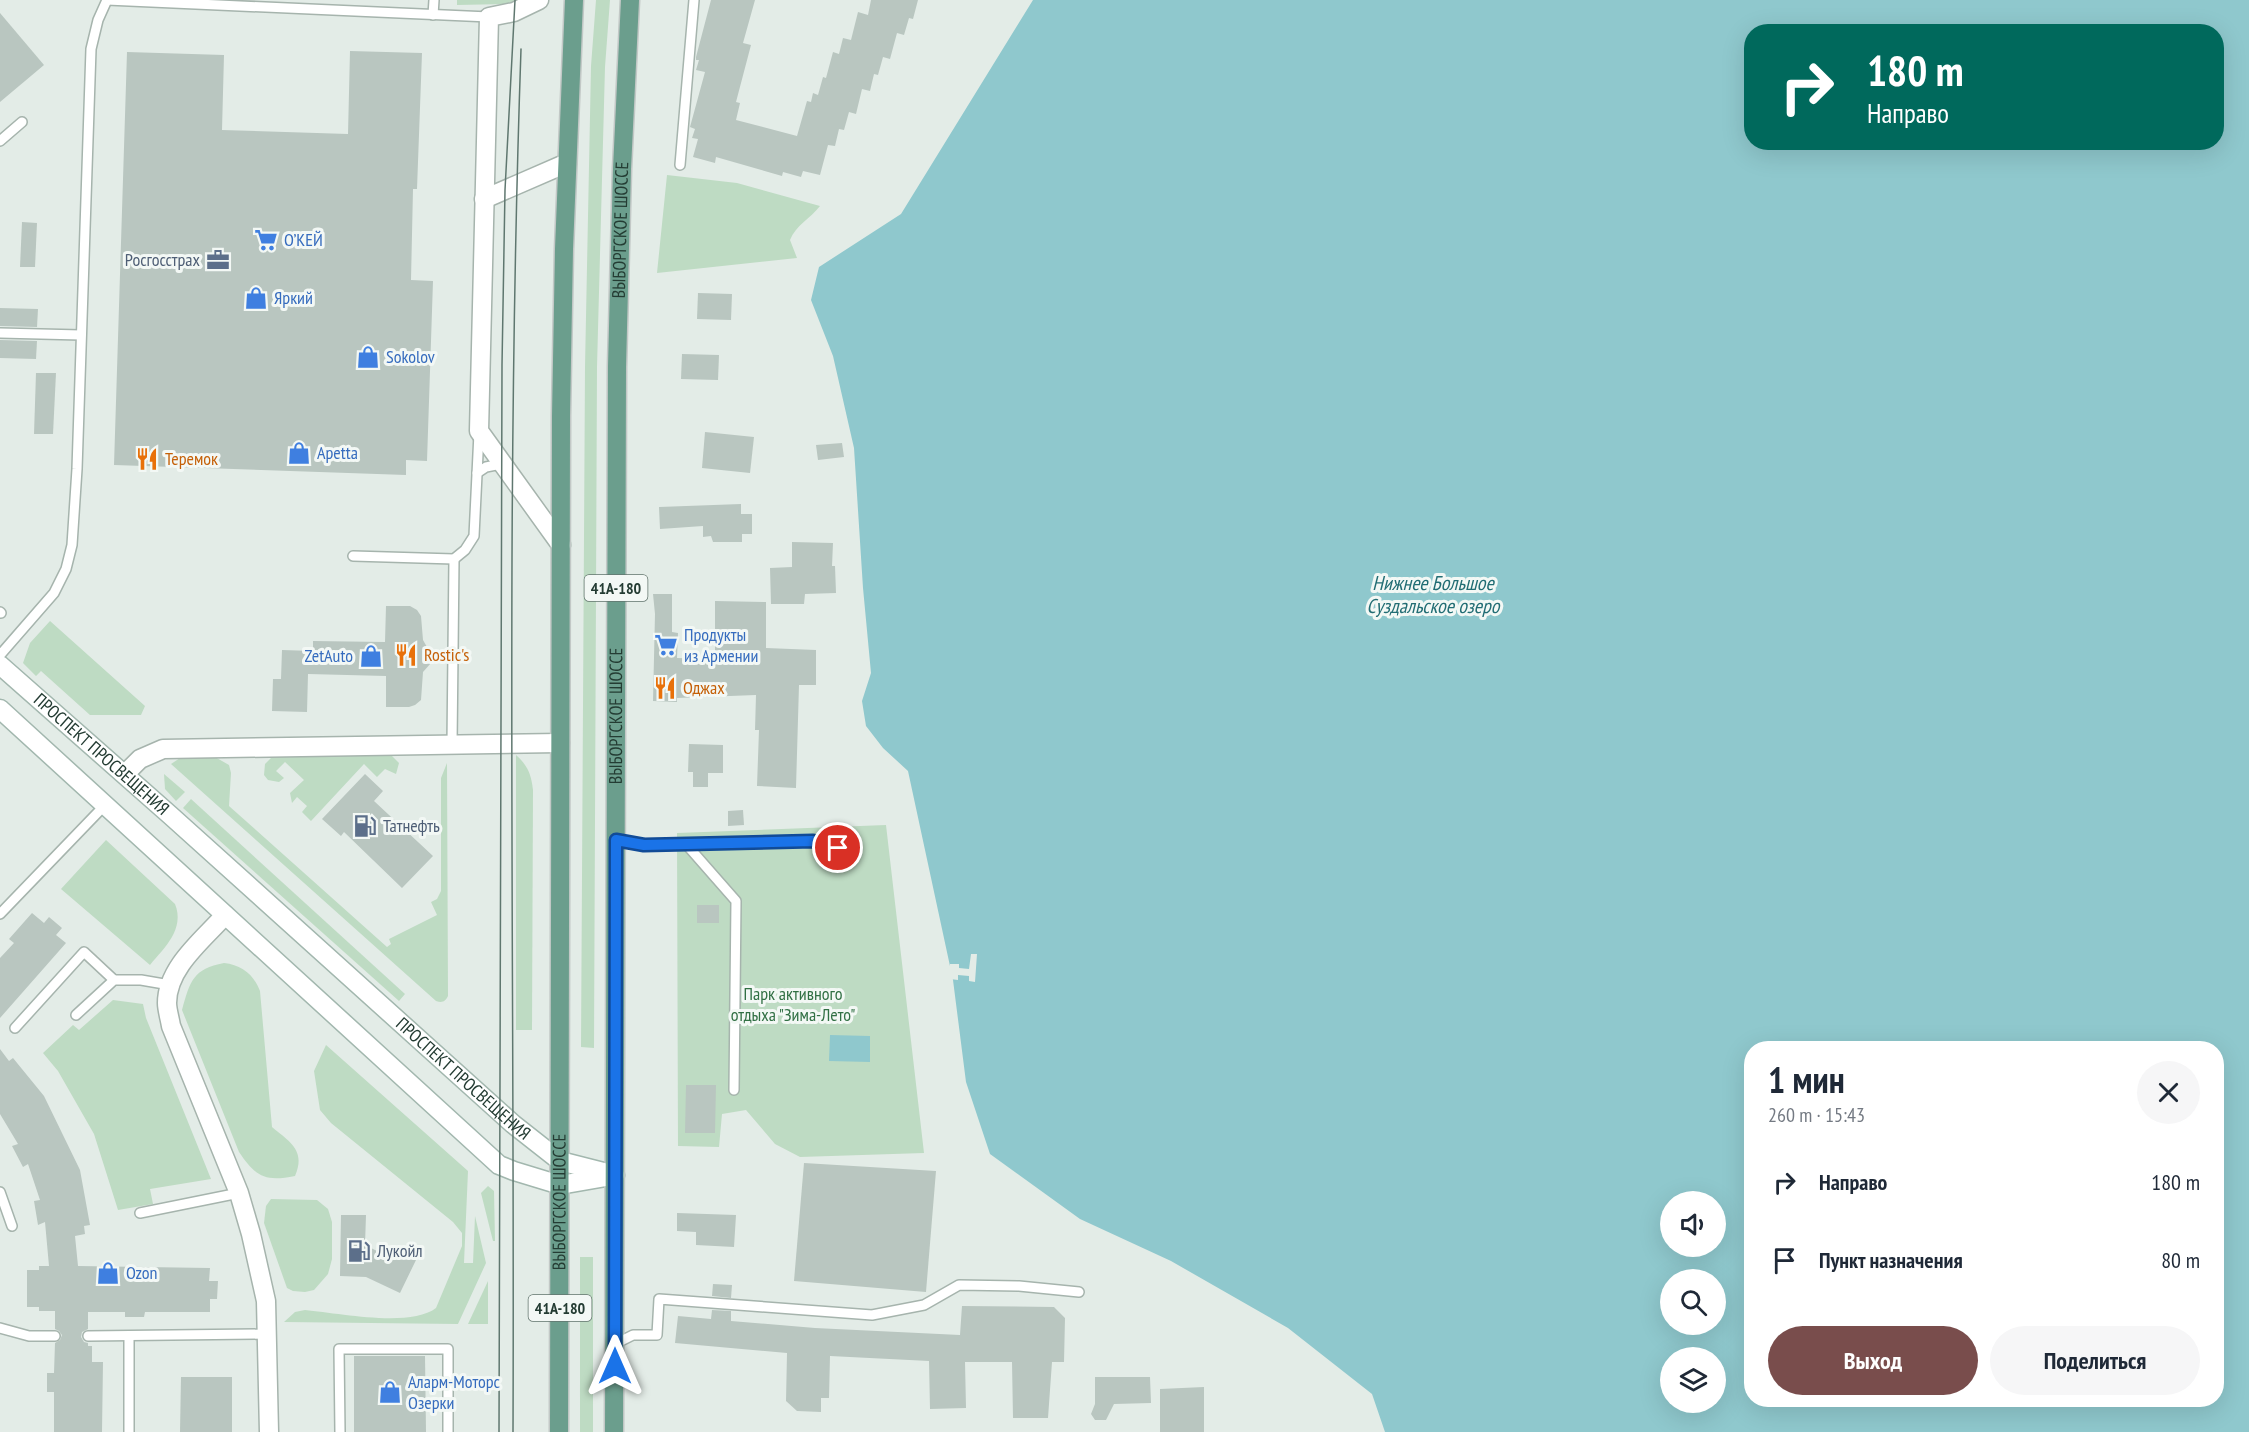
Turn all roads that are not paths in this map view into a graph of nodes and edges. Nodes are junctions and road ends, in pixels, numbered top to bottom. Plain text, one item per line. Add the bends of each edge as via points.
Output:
1 (107, 0) edge
2 (434, 0) edge
3 (539, 0) edge
4 (574, 0) edge
5 (630, 0) edge
6 (694, 0) edge
7 (257, 4) edge
8 (434, 15) junction
9 (489, 17) junction
10 (22, 122) dead end
11 (0, 141) edge
12 (567, 163) junction
13 (680, 165) dead end
14 (484, 199) junction
15 (0, 333) edge
16 (81, 335) junction
17 (479, 431) junction
18 (501, 464) junction
19 (477, 473) junction
20 (561, 545) junction
21 (353, 556) dead end
22 (454, 559) junction
23 (0, 655) edge
24 (0, 665) edge
25 (0, 709) edge
26 (560, 743) junction
27 (452, 744) junction
28 (125, 774) junction
29 (105, 805) junction
30 (616, 840) junction
31 (686, 844) junction
32 (838, 848) dead end
33 (0, 914) edge
34 (225, 915) junction
35 (114, 980) junction
36 (170, 986) junction
37 (76, 1015) dead end
38 (15, 1028) dead end
39 (734, 1090) dead end
40 (560, 1161) junction
41 (615, 1175) junction
42 (560, 1185) junction
43 (0, 1192) edge
44 (238, 1193) junction
45 (140, 1213) dead end
46 (12, 1226) dead end
47 (1079, 1292) dead end
48 (0, 1328) edge
49 (267, 1334) junction
50 (55, 1336) dead end
51 (88, 1336) dead end
52 (129, 1337) junction
53 (615, 1344) junction
54 (129, 1432) edge
55 (269, 1432) edge
56 (340, 1432) edge
57 (448, 1432) edge
58 (559, 1432) edge
59 (614, 1432) edge

1 - 7 lane
1 - 16 lane via 92,49
2 - 8 lane
3 - 9 street via 514,12
4 - 12 main road, ВЫБОРГСКОЕ ШОССЕ / 41А-180
5 - 30 main road, ВЫБОРГСКОЕ ШОССЕ / 41А-180 via 617,355
6 - 13 lane
7 - 8 lane
8 - 9 lane
9 - 14 street
10 - 11 lane
12 - 14 street
12 - 20 main road, ВЫБОРГСКОЕ ШОССЕ / 41А-180
14 - 17 street
15 - 16 lane
16 - 23 lane via 77,469 72,545 66,569 45,605
17 - 18 street
17 - 19 lane
18 - 19 lane
18 - 20 street
19 - 22 lane via 474,536
20 - 26 main road, ВЫБОРГСКОЕ ШОССЕ / 41А-180
21 - 22 lane
22 - 27 lane
24 - 28 street, ПРОСПЕКТ ПРОСВЕЩЕНИЯ
25 - 29 street, ПРОСПЕКТ ПРОСВЕЩЕНИЯ
26 - 27 street
26 - 40 main road, ВЫБОРГСКОЕ ШОССЕ / 41А-180
27 - 28 street via 163,749 140,759
28 - 40 street, ПРОСПЕКТ ПРОСВЕЩЕНИЯ via 501,1114
29 - 33 lane
29 - 34 street, ПРОСПЕКТ ПРОСВЕЩЕНИЯ
30 - 31 lane via 644,845
30 - 41 main road, ВЫБОРГСКОЕ ШОССЕ / 41А-180
31 - 32 lane via 813,841
31 - 39 lane via 736,901
34 - 36 street via 179,967
34 - 42 street, ПРОСПЕКТ ПРОСВЕЩЕНИЯ via 499,1165
35 - 36 lane
35 - 37 lane
35 - 38 lane via 84,952
36 - 44 street via 167,1003 171,1026
40 - 41 street, ПРОСПЕКТ ПРОСВЕЩЕНИЯ
40 - 42 main road, ВЫБОРГСКОЕ ШОССЕ / 41А-180
41 - 42 street, ПРОСПЕКТ ПРОСВЕЩЕНИЯ
41 - 53 main road, ВЫБОРГСКОЕ ШОССЕ / 41А-180
42 - 58 main road, ВЫБОРГСКОЕ ШОССЕ / 41А-180
43 - 46 lane
44 - 45 lane
44 - 49 street via 266,1301
47 - 53 lane via 959,1285 924,1305 872,1315 659,1299 657,1335 633,1335
48 - 50 lane via 29,1336
49 - 52 lane
49 - 55 street
51 - 52 lane
52 - 54 lane
53 - 59 main road, ВЫБОРГСКОЕ ШОССЕ / 41А-180
56 - 57 lane via 339,1349 448,1349

